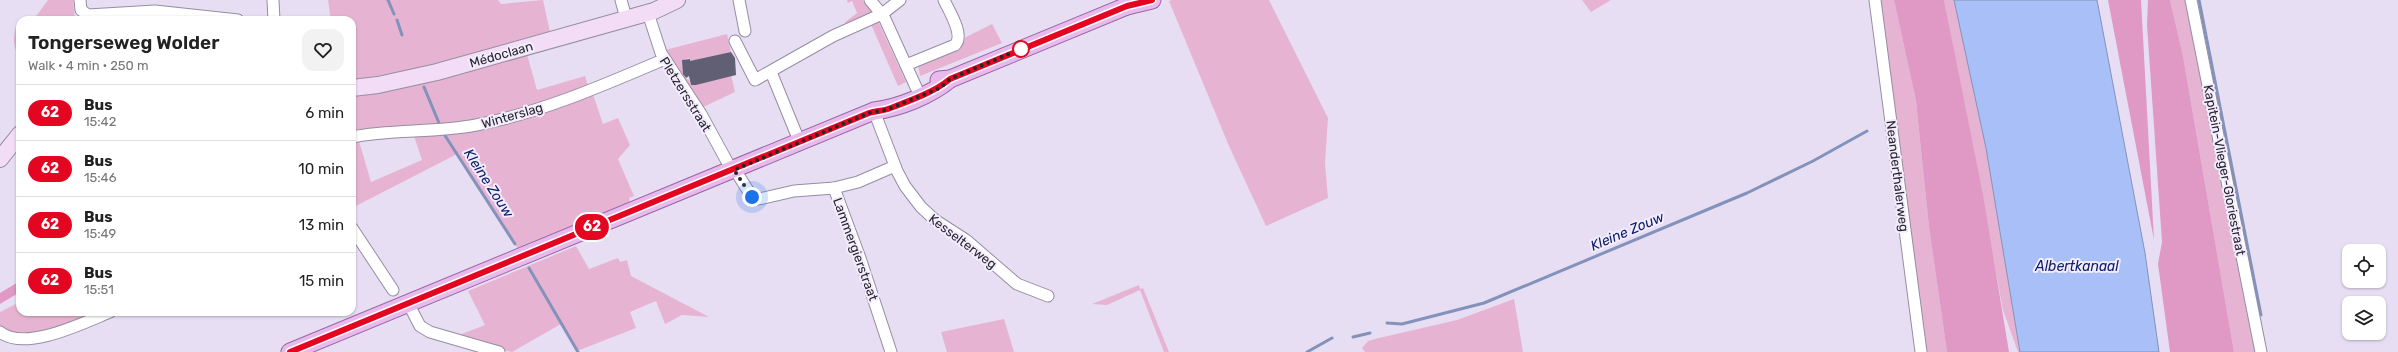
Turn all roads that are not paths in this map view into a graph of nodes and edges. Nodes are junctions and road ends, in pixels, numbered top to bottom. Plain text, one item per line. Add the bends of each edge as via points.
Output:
1 (80, 0) edge
2 (273, 0) edge
3 (621, 0) edge
4 (677, 0) edge
5 (739, 0) edge
6 (870, 0) edge
7 (900, 0) edge
8 (944, 0) edge
9 (1152, 0) edge
10 (1875, 0) edge
11 (2191, 0) edge
12 (1130, 3) edge
13 (648, 13) junction
14 (882, 14) junction
15 (88, 16) edge
16 (88, 16) edge
17 (206, 16) edge
18 (274, 16) edge
19 (626, 18) junction
20 (745, 31) dead end
21 (735, 41) dead end
22 (665, 59) junction
23 (906, 65) junction
24 (766, 74) junction
25 (356, 87) edge
26 (918, 92) junction
27 (874, 111) junction
28 (16, 138) edge
29 (356, 138) edge
30 (800, 143) junction
31 (2, 151) edge
32 (895, 166) junction
33 (734, 170) junction
34 (834, 188) junction
35 (356, 234) edge
36 (393, 290) dead end
37 (1048, 296) dead end
38 (408, 303) junction
39 (99, 316) edge
40 (0, 332) edge
41 (290, 352) edge
42 (499, 352) edge
43 (891, 352) edge
44 (1921, 352) edge
45 (2261, 352) edge

1 - 15 street via 82,12
2 - 18 street
3 - 19 street
4 - 13 street, Médoclaan
5 - 20 street
6 - 14 street
7 - 14 street
8 - 23 street via 959,34 958,40 955,45
9 - 12 main road
10 - 44 street, Neanderthalerweg
11 - 45 street, Kapitein-Vlieger-Gloriestraat
12 - 26 main road via 950,79 937,81
13 - 19 street, Médoclaan
13 - 22 street, Pletzersstraat via 655,39
14 - 23 street
14 - 24 street via 833,36
16 - 17 street via 131,12 174,12
19 - 25 street, Médoclaan via 437,72
21 - 24 street via 755,80
22 - 29 street, Winterslag via 588,90 492,122 451,129
22 - 33 street, Pletzersstraat
23 - 26 street
24 - 30 street
26 - 27 main road via 883,103
27 - 30 main road
27 - 32 street, Kesselterweg
28 - 31 street
30 - 33 main road
32 - 34 street via 858,182
32 - 37 street, Kesselterweg via 905,186 927,213 966,240 1017,284
33 - 34 street, Lammergierstraat via 754,198
33 - 38 main road
34 - 43 street, Lammergierstraat
35 - 36 street
38 - 41 main road
38 - 42 street via 414,318 425,330
39 - 40 street via 36,339 18,341 7,338

